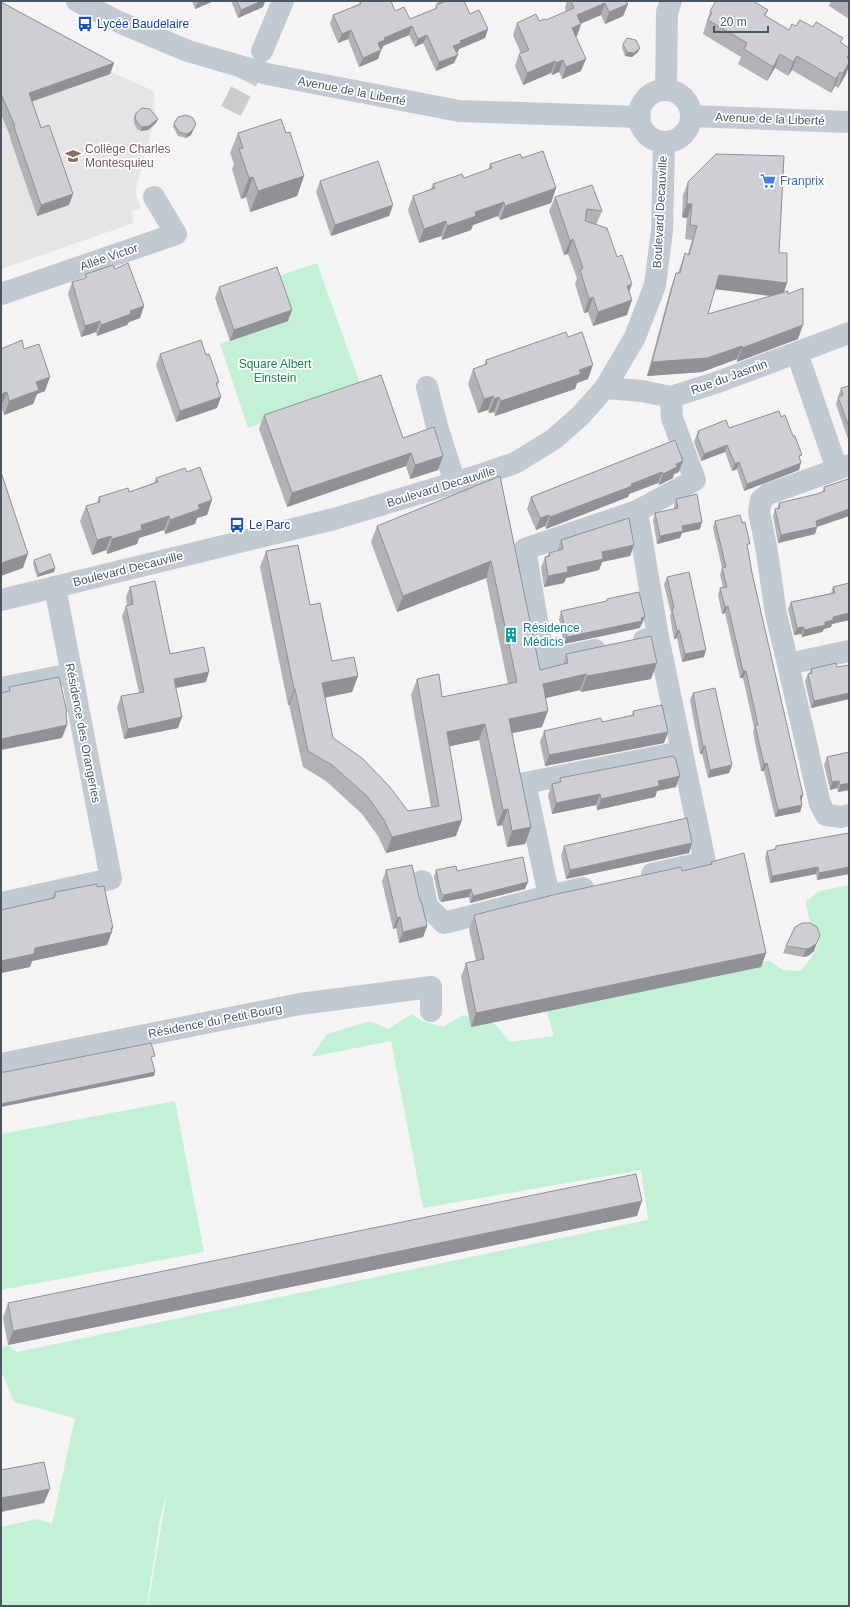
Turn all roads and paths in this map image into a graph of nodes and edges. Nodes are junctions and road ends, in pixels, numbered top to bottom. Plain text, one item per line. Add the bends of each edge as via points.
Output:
1 (77, 1) edge
2 (282, 1) edge
3 (671, 1) edge
4 (262, 51) tunnel mouth
5 (666, 90) junction
6 (691, 116) junction
7 (640, 117) junction
8 (849, 122) edge
9 (664, 142) junction
10 (154, 197) dead end
11 (1, 294) edge
12 (849, 333) edge
13 (797, 354) junction
14 (427, 387) dead end
15 (605, 388) junction
16 (671, 397) junction
17 (843, 467) edge
18 (455, 483) junction
19 (637, 511) junction
20 (55, 587) junction
21 (1, 600) edge
22 (658, 637) junction
23 (849, 651) edge
24 (788, 664) junction
25 (72, 674) junction
26 (1, 688) edge
27 (681, 752) junction
28 (849, 815) edge
29 (635, 877) edge
30 (422, 881) dead end
31 (604, 884) edge
32 (549, 896) junction
33 (1, 903) edge
34 (431, 1011) dead end
35 (1, 1064) edge

1 - 7 street, Avenue de la Liberté via 188,51 267,74 459,112
2 - 4 street
3 - 5 street via 667,12
5 - 6 street via 678,93 685,99 690,107
5 - 7 street via 657,91 643,102
6 - 8 street, Avenue de la Liberté
6 - 9 street via 687,130 681,137
7 - 9 street via 641,126 646,134
9 - 15 street, Boulevard Decauville via 662,232 655,285 635,337
10 - 11 street, Allée Victor via 176,234
12 - 13 street, Rue du Jasmin
13 - 16 street, Rue du Jasmin
13 - 17 street
14 - 18 street
15 - 16 street, Rue du Jasmin via 642,391
15 - 18 street, Boulevard Decauville via 580,416 554,439 515,463
16 - 19 street via 672,418 695,480
17 - 24 street via 768,494 761,500 759,512 776,614
18 - 20 street, Boulevard Decauville via 334,519
19 - 22 street
19 - 22 street via 525,549 544,661
20 - 21 street, Boulevard Decauville
20 - 25 street, Résidence des Orangeries
22 - 27 street
23 - 24 street
24 - 28 street via 820,804 826,815
25 - 26 street
25 - 33 street, Résidence des Orangeries via 111,879
27 - 29 street via 705,862
27 - 32 street via 525,783
30 - 32 street via 427,906 444,923
31 - 32 street
34 - 35 street, Résidence du Petit Bourg via 431,988 300,1004

